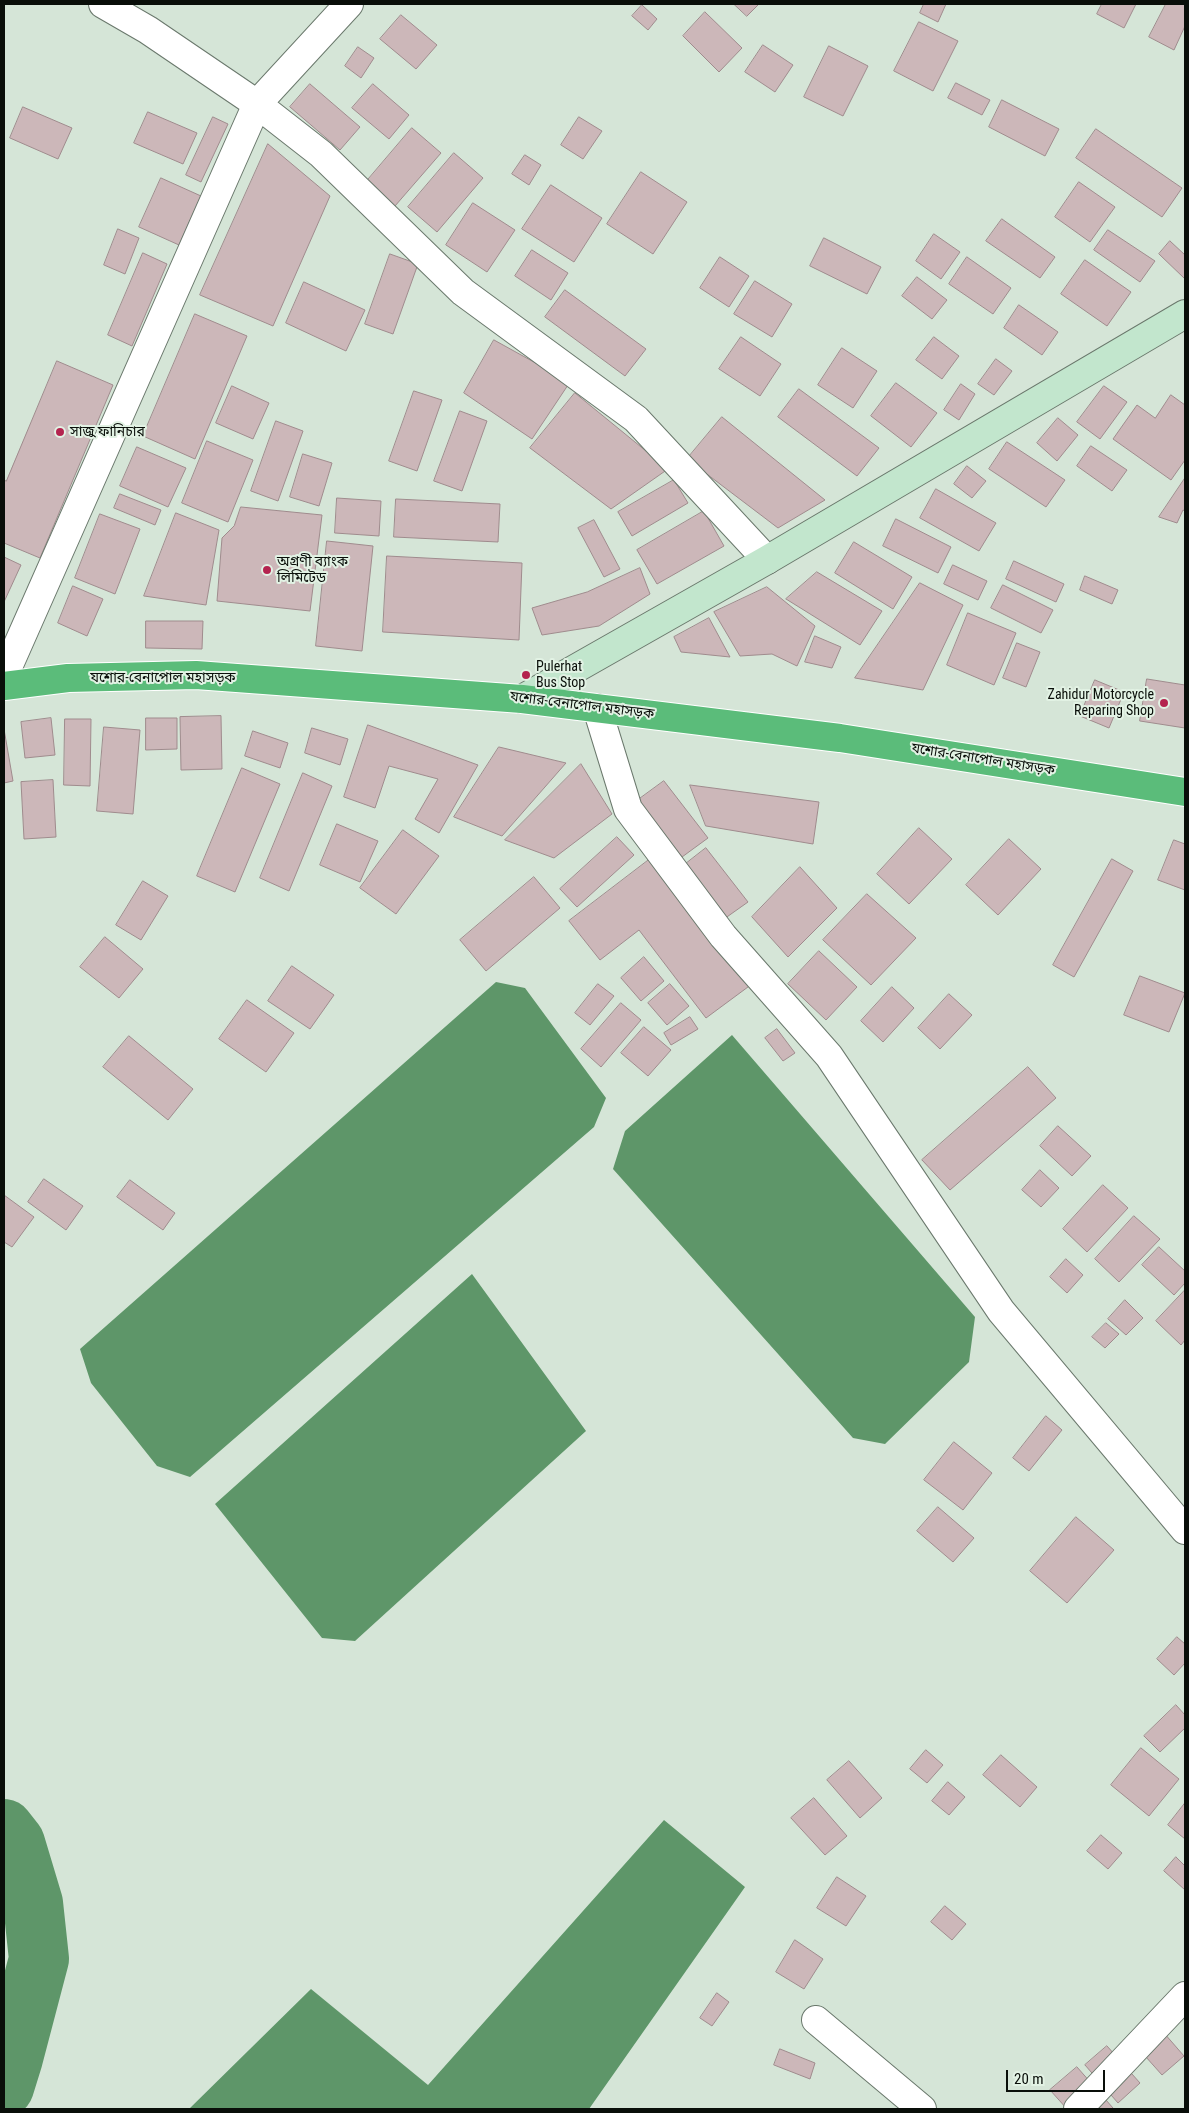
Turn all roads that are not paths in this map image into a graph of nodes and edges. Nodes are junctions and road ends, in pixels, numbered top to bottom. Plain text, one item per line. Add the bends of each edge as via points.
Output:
1 (103, 4) edge
2 (349, 4) edge
3 (257, 104) junction
4 (1185, 314) edge
5 (767, 560) junction
6 (4, 676) edge
7 (4, 686) edge
8 (522, 699) junction
9 (597, 708) junction
10 (1185, 792) edge
11 (1185, 1530) edge
12 (1185, 1996) edge
13 (816, 2020) dead end
14 (922, 2109) edge
15 (1078, 2109) edge

1 - 3 street via 148,30
2 - 3 street
3 - 5 street via 321,154 463,292 636,419
3 - 6 street
4 - 5 main road
5 - 8 main road
7 - 8 highway, যশোর-বেনাপোল মহাসড়ক via 68,678 196,676
8 - 9 highway, যশোর-বেনাপোল মহাসড়ক
9 - 10 highway, যশোর-বেনাপোল মহাসড়ক via 840,738
9 - 11 street via 628,810 723,936 829,1056 1001,1311
12 - 15 street
13 - 14 street

